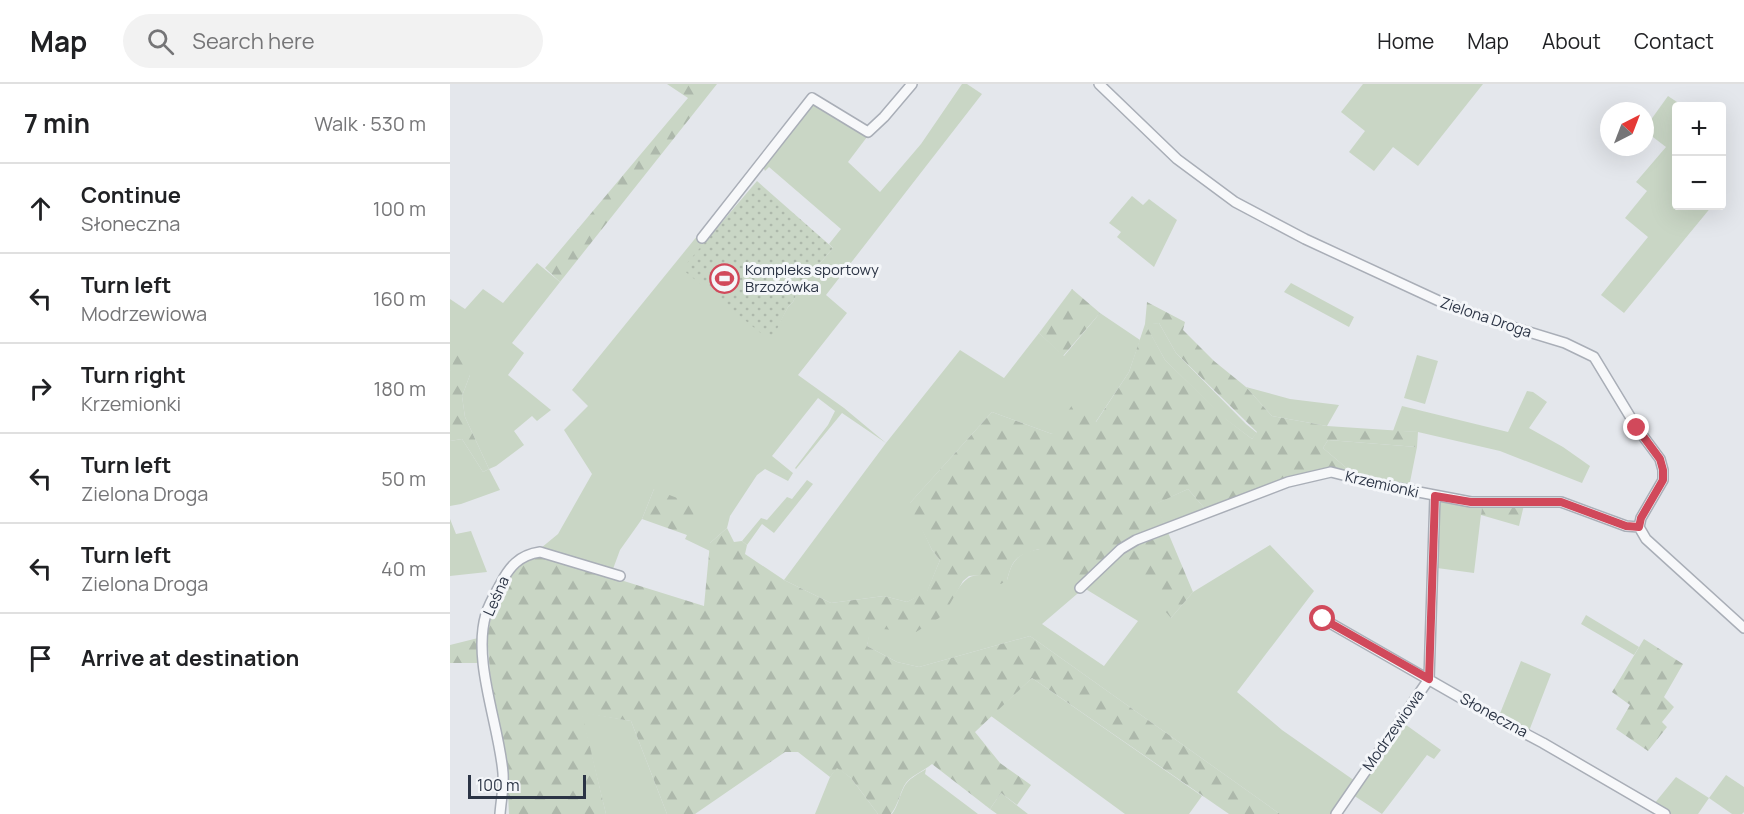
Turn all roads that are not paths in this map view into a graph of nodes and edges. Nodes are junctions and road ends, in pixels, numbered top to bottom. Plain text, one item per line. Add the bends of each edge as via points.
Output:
1 (912, 84) edge
2 (1099, 84) edge
3 (702, 238) dead end
4 (1435, 496) junction
5 (1639, 527) junction
6 (620, 576) dead end
7 (1080, 588) dead end
8 (1323, 619) dead end
9 (1744, 628) edge
10 (1429, 679) junction
11 (500, 814) edge
12 (1336, 814) edge
13 (1665, 814) edge

1 - 3 street via 867,132 812,98
2 - 5 street, Zielona Droga via 1177,159 1235,202 1439,301 1565,343 1594,357 1660,459 1663,470 1663,480
4 - 5 street, Krzemionki via 1471,502 1561,502 1626,526
4 - 7 street, Krzemionki via 1331,472 1288,482 1136,540
4 - 10 street, Modrzewiowa
5 - 9 street via 1646,539
6 - 11 street, Leśna via 540,552 530,553 509,567 502,580 486,614 482,647 503,773
8 - 10 street, Słoneczna
10 - 12 street, Modrzewiowa
10 - 13 street, Słoneczna

